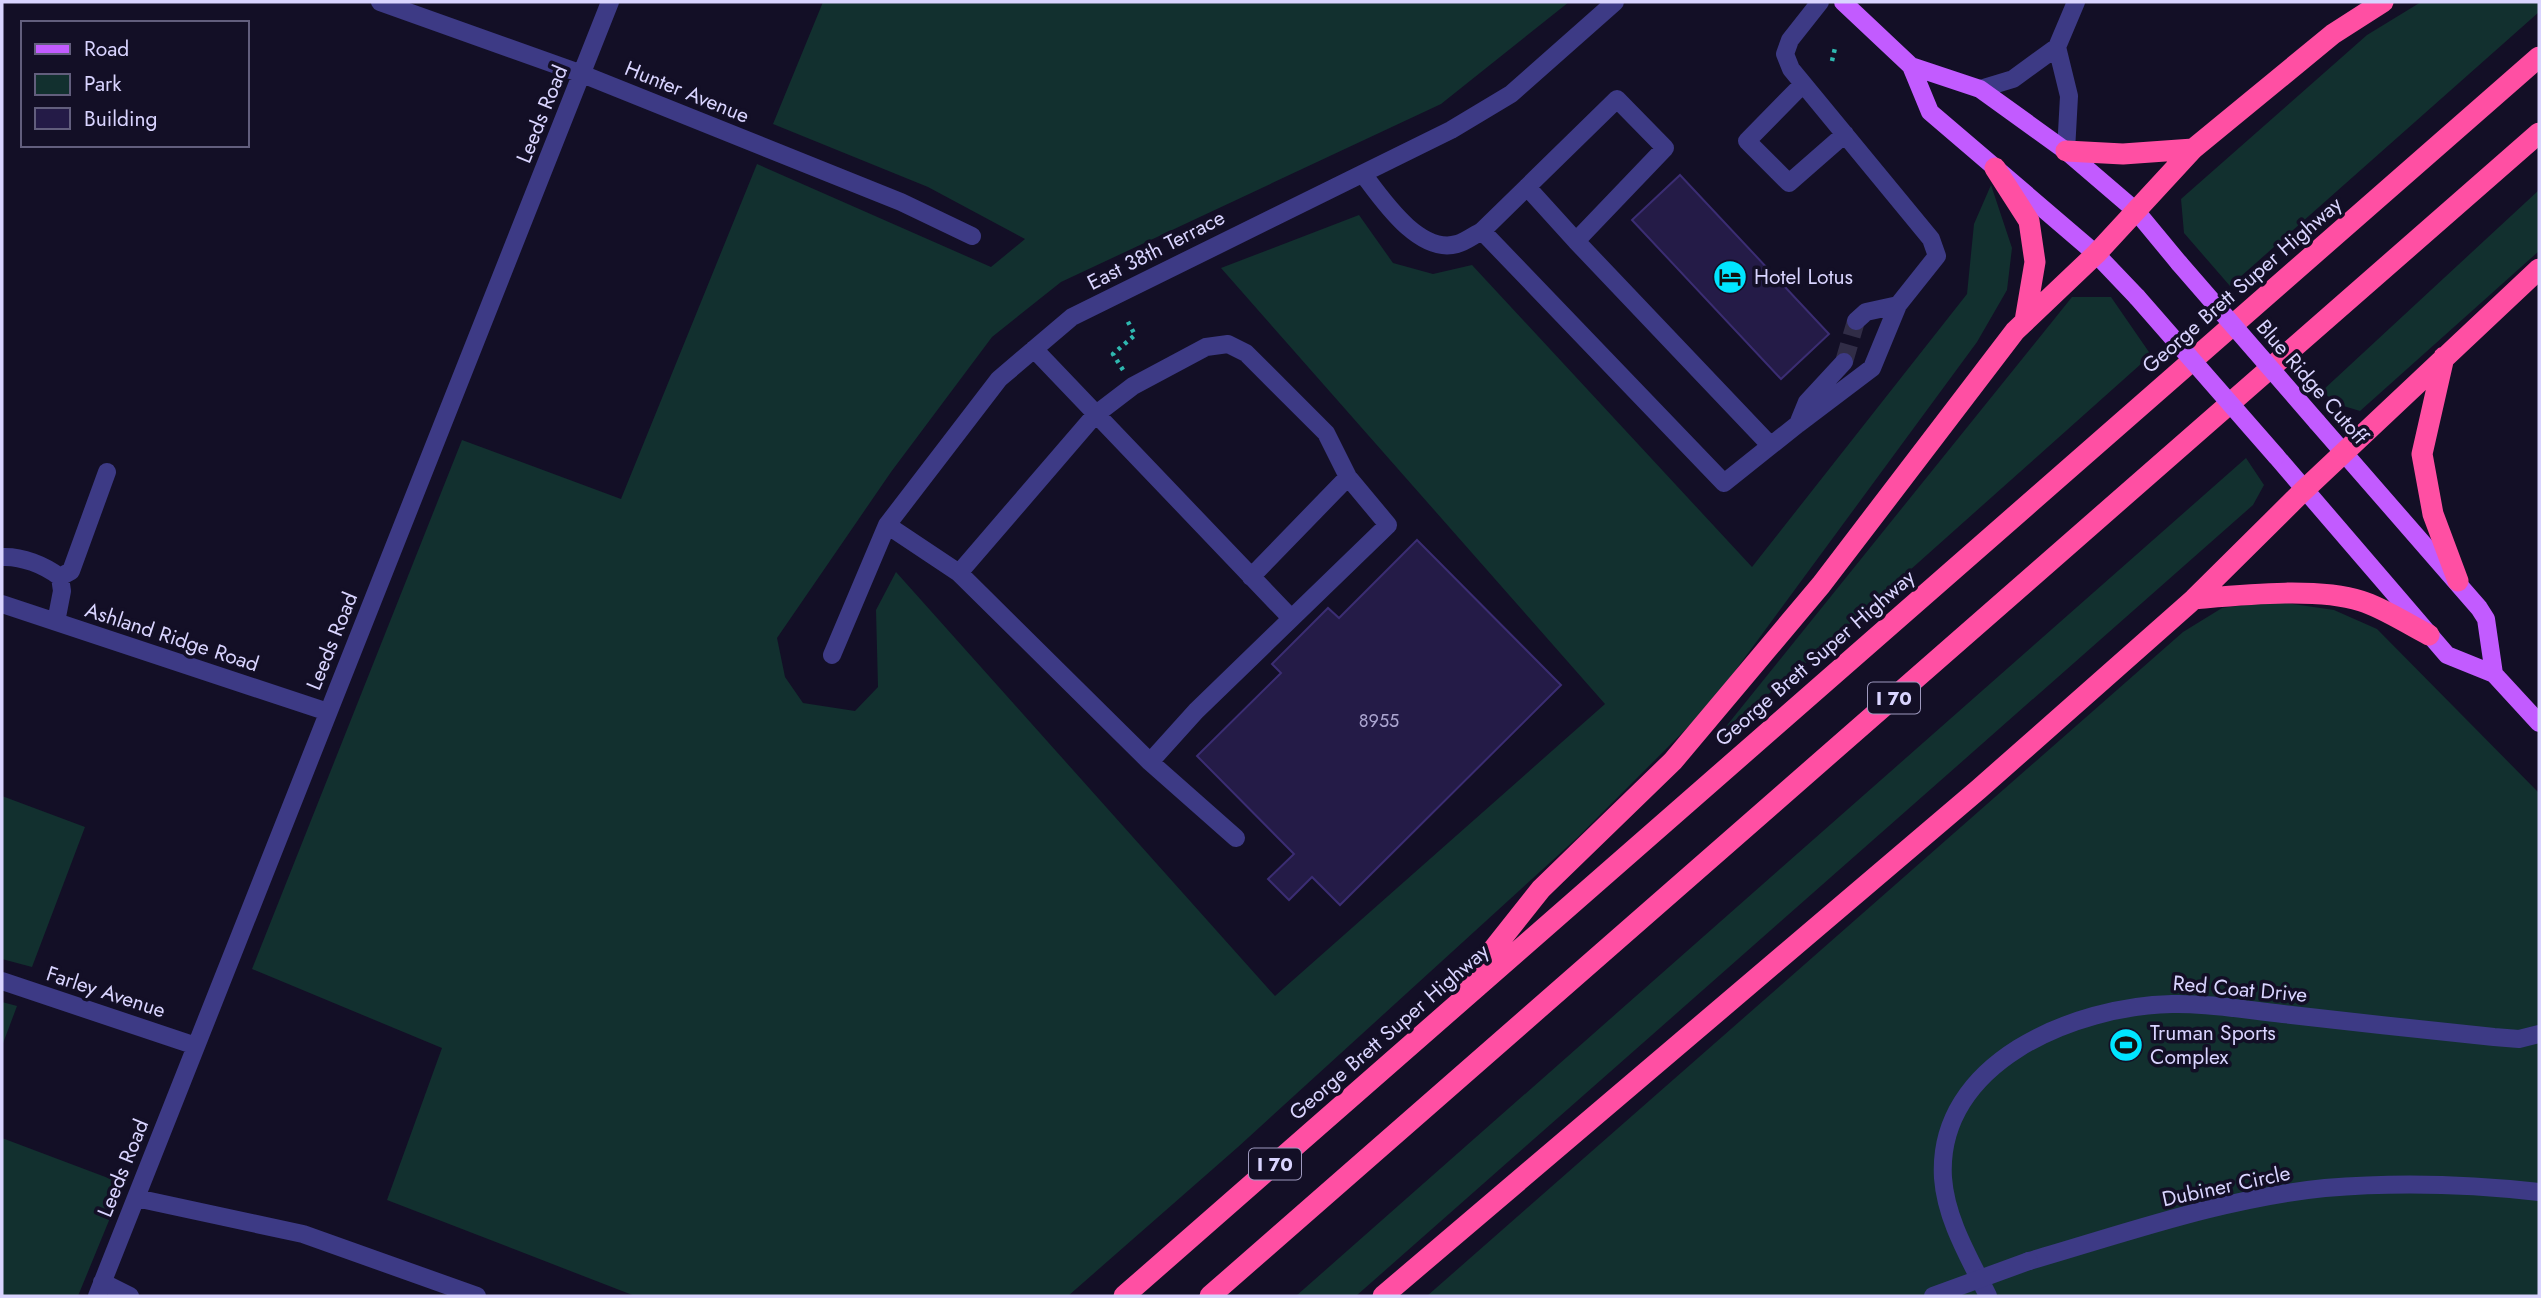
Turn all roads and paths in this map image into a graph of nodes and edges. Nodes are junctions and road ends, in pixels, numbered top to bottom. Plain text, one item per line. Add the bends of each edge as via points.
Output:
1 (380, 2) edge
2 (610, 2) edge
3 (1615, 2) edge
4 (1820, 2) edge
5 (1843, 2) edge
6 (2076, 2) edge
7 (2383, 2) edge
8 (2057, 47) junction
9 (1835, 48) dead end
10 (2539, 57) edge
11 (1832, 61) dead end
12 (1911, 66) junction
13 (582, 74) junction
14 (1803, 84) junction
15 (1980, 89) junction
16 (2539, 133) edge
17 (1845, 134) junction
18 (2193, 149) junction
19 (2066, 151) junction
20 (1995, 167) junction
21 (1363, 174) junction
22 (1527, 187) junction
23 (2136, 211) junction
24 (1482, 231) junction
25 (972, 236) dead end
26 (1576, 241) junction
27 (2096, 254) junction
28 (2539, 269) edge
29 (1898, 305) junction
30 (1127, 320) dead end
31 (1856, 321) dead end
32 (2025, 321) junction
33 (1034, 349) junction
34 (2444, 357) junction
35 (1844, 362) tunnel mouth
36 (1125, 373) dead end
37 (1095, 415) junction
38 (1798, 424) junction
39 (1770, 445) junction
40 (2343, 453) junction
41 (107, 472) dead end
42 (1348, 477) junction
43 (2303, 491) junction
44 (887, 525) junction
45 (2, 556) edge
46 (959, 573) junction
47 (1251, 576) junction
48 (60, 577) junction
49 (2458, 582) junction
50 (2194, 599) junction
51 (2, 604) edge
52 (1291, 618) junction
53 (56, 622) junction
54 (2429, 635) junction
55 (832, 655) dead end
56 (2494, 674) junction
57 (328, 712) junction
58 (2539, 723) edge
59 (1150, 762) junction
60 (1236, 838) dead end
61 (2, 981) edge
62 (1427, 1031) junction
63 (2539, 1034) edge
64 (196, 1046) junction
65 (2539, 1192) edge
66 (136, 1198) junction
67 (1248, 1263) junction
68 (100, 1289) edge
69 (433, 1289) edge
70 (130, 1296) edge
71 (477, 1296) edge
72 (1124, 1296) edge
73 (1210, 1296) edge
74 (1226, 1296) edge
75 (1383, 1296) edge
76 (1933, 1296) edge
77 (1988, 1296) edge

1 - 13 street, Hunter Avenue
2 - 13 street, Leeds Road
3 - 21 street, East 38th Terrace via 1511,94
4 - 14 street via 1790,40 1785,54
5 - 12 main road, Blue Ridge Cutoff
6 - 8 street
7 - 18 highway via 2333,34
8 - 15 street via 2013,79
8 - 19 street via 2069,96
9 - 11 path
10 - 62 highway, George Brett Super Highway / I 70
12 - 15 main road, Blue Ridge Cutoff
12 - 20 main road, Blue Ridge Cutoff via 1930,112
13 - 25 street, Hunter Avenue via 901,202
13 - 57 street, Leeds Road
14 - 17 street
14 - 17 street via 1747,141 1789,183
15 - 19 main road, Blue Ridge Cutoff
16 - 67 highway, I 70
17 - 29 street via 1931,239 1937,256
18 - 19 highway via 2123,154
18 - 23 highway
19 - 23 main road, Blue Ridge Cutoff
20 - 27 main road, Blue Ridge Cutoff
20 - 32 highway via 2029,221 2035,262
21 - 24 street via 1388,207 1425,240 1455,245
21 - 33 street, East 38th Terrace via 1072,317
22 - 24 street
22 - 26 street
22 - 26 street via 1617,99 1665,148
23 - 27 highway
23 - 40 main road, Blue Ridge Cutoff, bridge
24 - 39 street via 1724,483
26 - 39 street
27 - 32 highway
27 - 43 main road, Blue Ridge Cutoff, bridge
28 - 34 highway
29 - 31 street via 1866,312
29 - 38 street via 1872,368
30 - 36 path via 1135,335 1113,354
32 - 62 highway via 1821,586 1673,761 1541,889
33 - 37 street
33 - 44 street, East 38th Terrace via 999,379
34 - 40 highway
34 - 49 highway via 2422,454 2433,514
35 - 38 street via 1807,402
37 - 42 street via 1133,386 1206,347 1228,344 1246,353 1326,433
37 - 46 street
37 - 47 street
38 - 39 street
40 - 43 highway
40 - 49 main road, Blue Ridge Cutoff
41 - 48 street via 71,571
42 - 47 street
42 - 52 street via 1388,525
43 - 50 highway
43 - 54 main road, Blue Ridge Cutoff
44 - 46 street
44 - 55 street, East 38th Terrace
45 - 48 street via 48,568
46 - 59 street
47 - 52 street
48 - 53 street
49 - 56 main road, Blue Ridge Cutoff via 2486,619
50 - 54 highway via 2307,594 2361,600
50 - 75 highway via 1979,789
51 - 53 street, Ashland Ridge Road
52 - 59 street
53 - 57 street, Ashland Ridge Road
54 - 56 main road, Blue Ridge Cutoff via 2447,655
56 - 58 main road, Blue Ridge Cutoff
57 - 64 street, Leeds Road
59 - 60 street
61 - 64 street, Farley Avenue
62 - 72 highway, George Brett Super Highway / I 70
63 - 77 street, Red Coat Drive via 2518,1039 2173,1004 2106,1014 2031,1042 1993,1066 1963,1098 1944,1155 1943,1176 1952,1220
64 - 66 street, Leeds Road
65 - 76 street, Dubiner Circle, bridge via 2401,1185 2325,1188 2200,1212 2029,1261
66 - 68 street, Leeds Road
66 - 69 street via 303,1234
67 - 73 highway, I 70
67 - 74 highway
68 - 70 street
69 - 71 street

